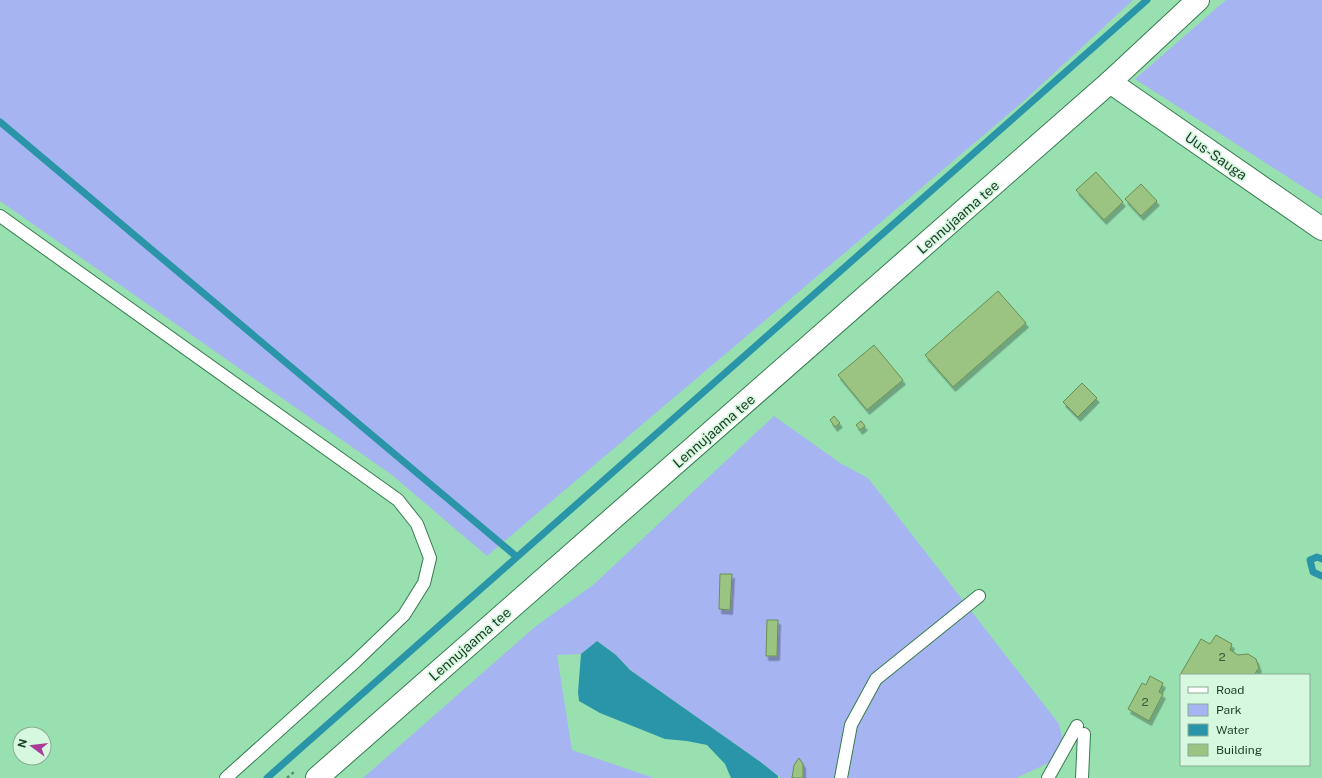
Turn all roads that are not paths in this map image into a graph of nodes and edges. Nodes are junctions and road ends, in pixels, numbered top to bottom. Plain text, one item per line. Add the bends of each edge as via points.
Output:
1 (1198, 0) edge
2 (1110, 82) junction
3 (0, 216) edge
4 (1322, 229) edge
5 (979, 596) dead end
6 (226, 778) edge
7 (317, 778) edge
8 (841, 778) edge
9 (1048, 778) edge
10 (1082, 778) edge

1 - 2 street, Lennujaama tee
2 - 4 street, Uus-Sauga
2 - 7 street, Lennujaama tee
3 - 6 lane via 398,500 418,524 430,558 424,584 404,616
5 - 8 lane via 876,679 851,725
9 - 10 lane via 1081,730

